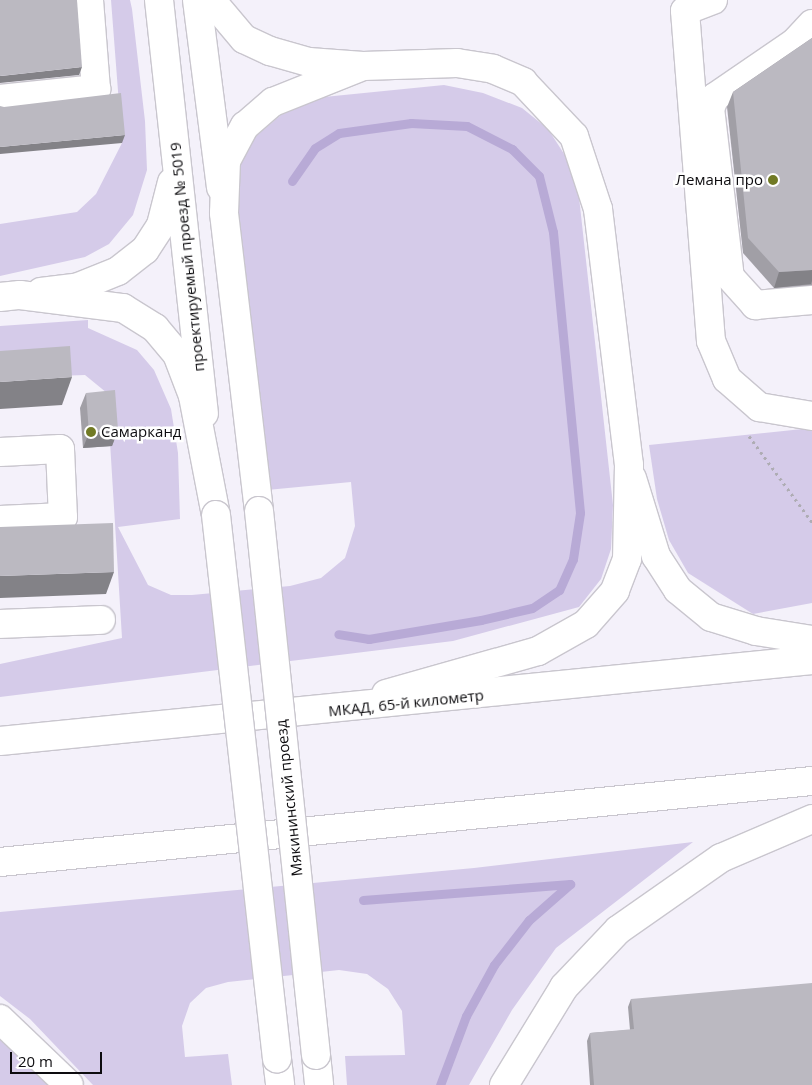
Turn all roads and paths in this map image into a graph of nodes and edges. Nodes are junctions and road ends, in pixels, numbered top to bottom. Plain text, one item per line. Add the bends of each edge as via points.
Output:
1 (89, 0) edge
2 (159, 0) edge
3 (197, 0) edge
4 (211, 0) edge
5 (713, 0) edge
6 (812, 24) edge
7 (363, 66) junction
8 (0, 98) edge
9 (174, 138) junction
10 (224, 213) junction
11 (10, 296) edge
12 (812, 300) edge
13 (812, 416) edge
14 (744, 428) dead end
15 (0, 452) edge
16 (629, 465) junction
17 (216, 515) junction
18 (0, 520) edge
19 (812, 522) edge
20 (100, 620) dead end
21 (0, 624) edge
22 (812, 640) edge
23 (812, 660) edge
24 (307, 713) junction
25 (6, 737) edge
26 (812, 782) edge
27 (812, 819) edge
28 (0, 862) edge
29 (0, 1018) edge
30 (278, 1072) edge
31 (69, 1085) edge
32 (320, 1085) edge
33 (504, 1085) edge

1 - 8 main road via 96,89
2 - 9 main road, проектируемый проезд № 5019
3 - 10 main road
4 - 7 main road via 244,39 270,51 309,62
5 - 13 main road via 685,11 711,340 726,379 759,407
6 - 12 main road via 794,43 715,97 710,108 730,277 755,306
7 - 10 main road via 273,102 246,126 226,161
7 - 16 main road via 457,63 493,69 523,82 574,136 598,209
9 - 11 main road via 172,190 161,225 145,250 118,271 76,288
9 - 17 main road, проектируемый проезд № 5019
10 - 32 main road, Мякининский проезд, bridge
11 - 17 main road via 123,308 155,328 177,354 193,396
14 - 19 path
15 - 18 main road via 60,449 63,517
16 - 22 main road via 656,556 678,590 711,617 756,631
16 - 24 main road via 627,559 615,591 586,624 538,651 473,673
17 - 30 main road, bridge
20 - 21 main road
23 - 24 main road, МКАД, 65-й километр
24 - 25 main road, МКАД, 65-й километр
26 - 28 main road
27 - 33 main road via 721,858 618,930 564,987
29 - 31 main road

